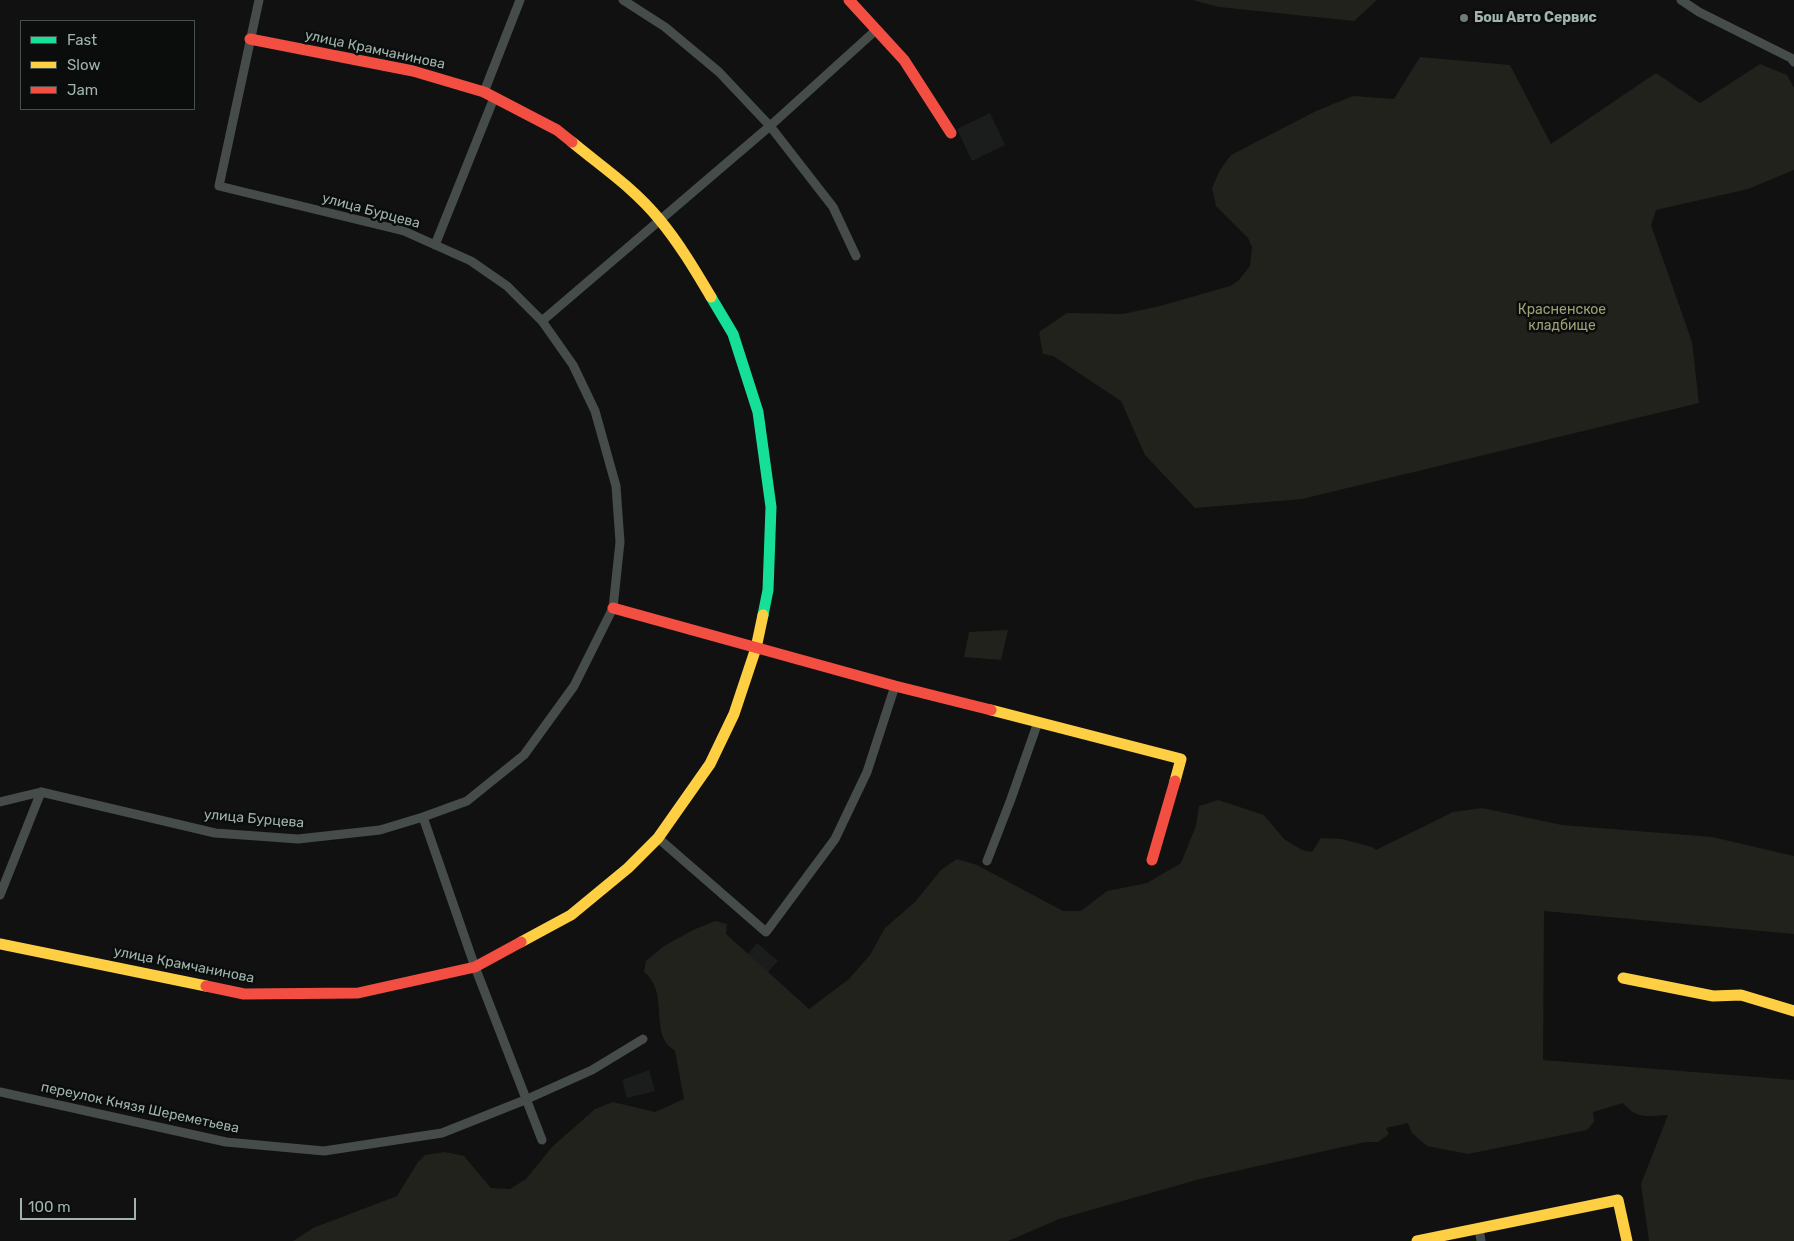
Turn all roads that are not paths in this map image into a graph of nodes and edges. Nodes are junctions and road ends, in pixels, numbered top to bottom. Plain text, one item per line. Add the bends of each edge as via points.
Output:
1 (259, 0) edge
2 (520, 0) edge
3 (623, 0) edge
4 (849, 0) edge
5 (1681, 0) edge
6 (876, 30) junction
7 (250, 39) junction
8 (1794, 62) edge
9 (489, 95) junction
10 (770, 126) junction
11 (951, 133) dead end
12 (659, 220) junction
13 (435, 245) junction
14 (856, 256) dead end
15 (542, 321) junction
16 (613, 608) junction
17 (756, 648) junction
18 (895, 686) junction
19 (1038, 722) junction
20 (41, 792) junction
21 (0, 802) edge
22 (423, 817) junction
23 (658, 838) junction
24 (1152, 860) dead end
25 (987, 861) dead end
26 (0, 894) edge
27 (0, 944) edge
28 (475, 967) junction
29 (1623, 978) dead end
30 (1794, 1011) edge
31 (642, 1039) dead end
32 (0, 1092) edge
33 (525, 1100) junction
34 (542, 1140) dead end
35 (1479, 1228) junction
36 (1417, 1241) edge
37 (1481, 1241) edge
38 (1627, 1241) edge

1 - 7 street
2 - 9 street
3 - 10 street via 665,27 719,72
4 - 6 street
5 - 8 street
6 - 10 street
6 - 11 street via 904,60
7 - 9 street, улица Крамчанинова via 413,71
7 - 13 street, улица Бурцева via 218,186 404,231
9 - 12 street, улица Крамчанинова via 557,130 634,194
9 - 13 street
10 - 12 street
10 - 14 street via 833,207
12 - 15 street
12 - 17 street, улица Крамчанинова via 692,265 733,334 758,412 771,507 768,590
13 - 15 street, улица Бурцева via 472,261 507,286
15 - 16 street, улица Бурцева via 573,365 595,411 616,486 620,542
16 - 17 street
16 - 22 street, улица Бурцева via 574,686 524,755 467,801
17 - 18 street
17 - 23 street, улица Крамчанинова via 734,714 710,764
18 - 19 street
18 - 23 street via 867,772 835,839 766,932
19 - 24 street via 1181,759
19 - 25 street
20 - 21 street, улица Бурцева
20 - 22 street, улица Бурцева via 215,833 298,839 380,830
20 - 26 street
22 - 28 street
23 - 28 street, улица Крамчанинова via 572,915
27 - 28 street, улица Крамчанинова via 244,994 358,993
28 - 33 street
29 - 30 street via 1713,996 1741,995
31 - 33 street, переулок Князя Шереметьева via 592,1070
32 - 33 street, переулок Князя Шереметьева via 226,1142 324,1151 442,1133
33 - 34 street
35 - 36 street
35 - 37 street
35 - 38 street via 1618,1200

